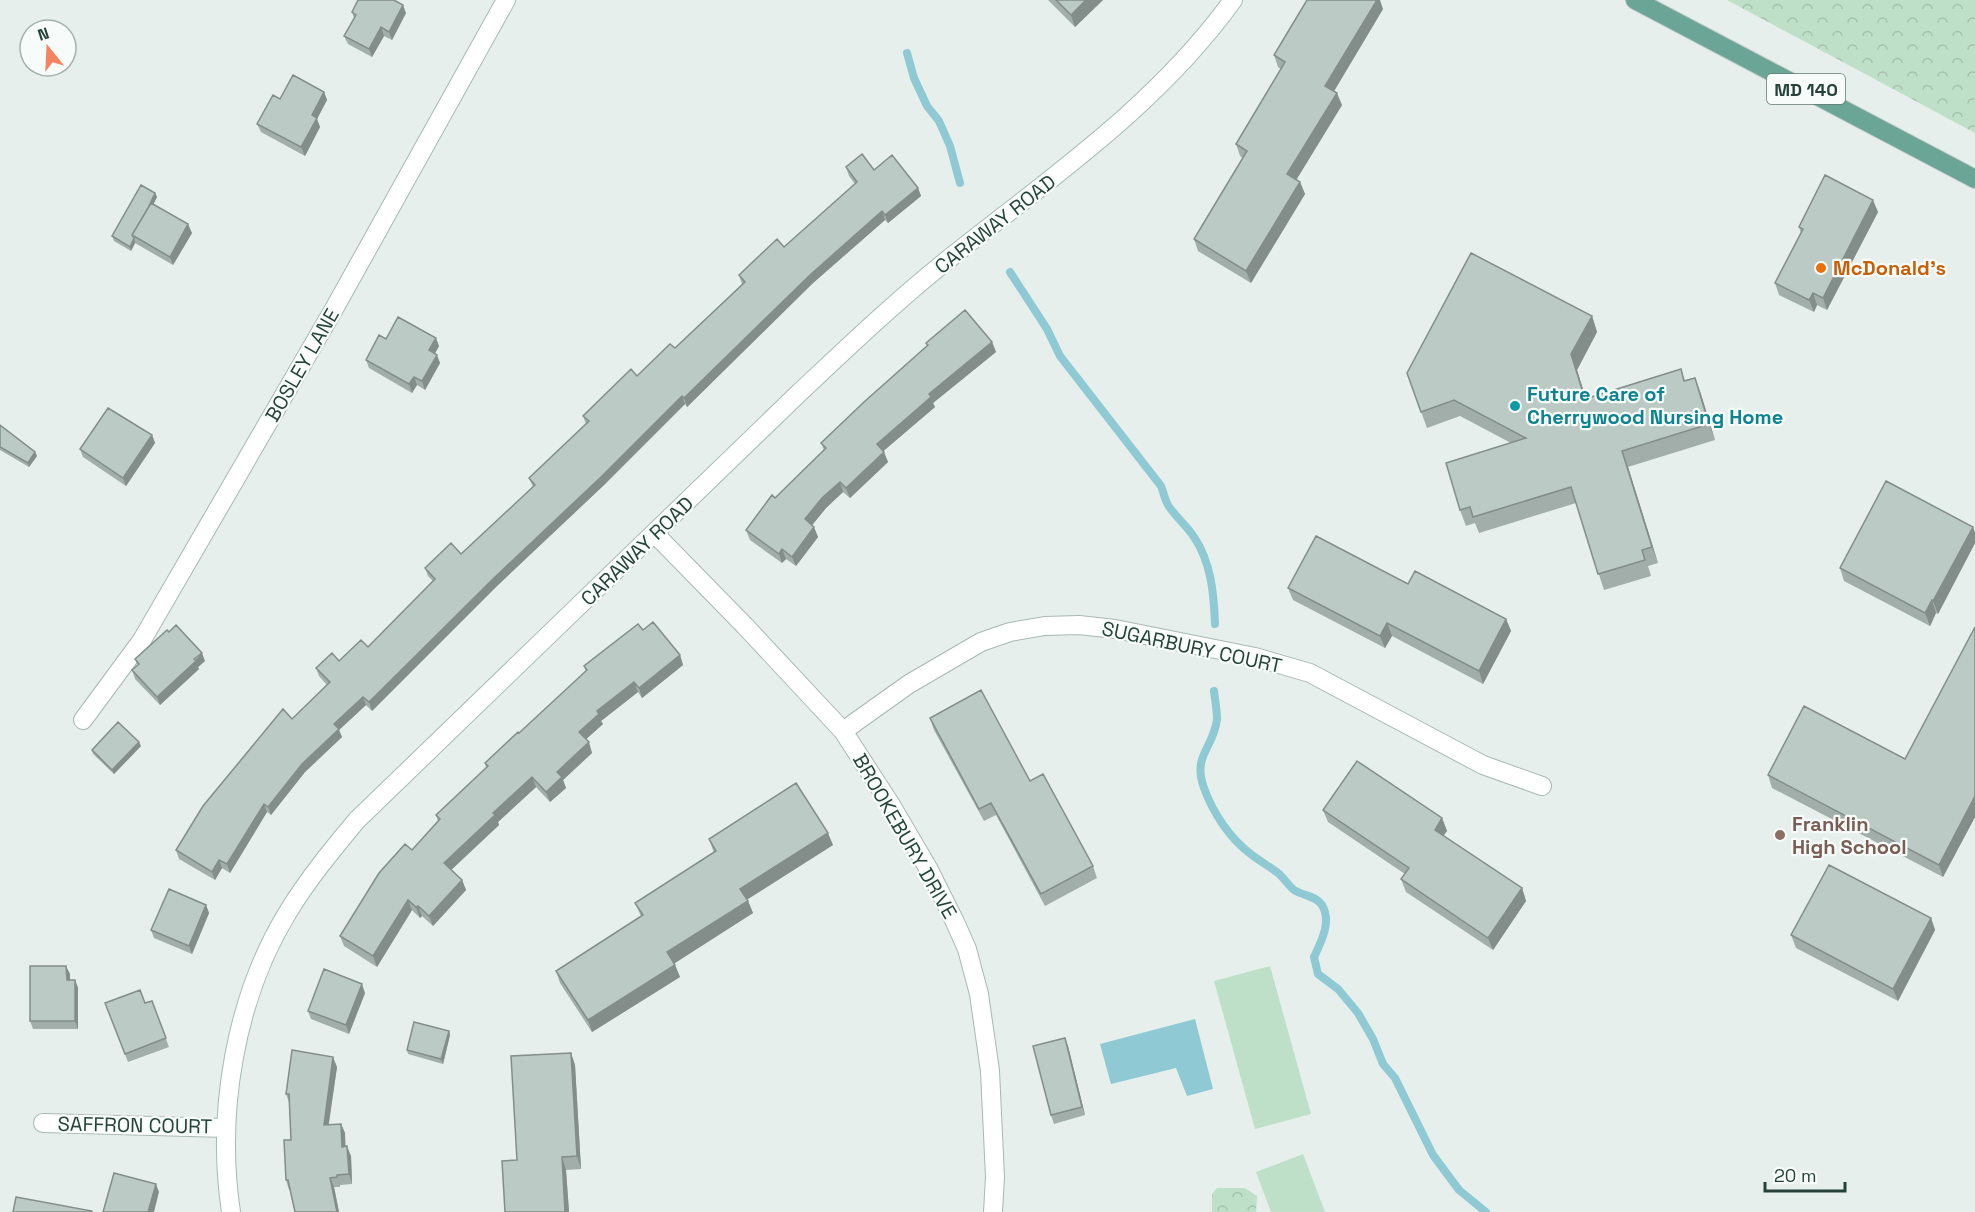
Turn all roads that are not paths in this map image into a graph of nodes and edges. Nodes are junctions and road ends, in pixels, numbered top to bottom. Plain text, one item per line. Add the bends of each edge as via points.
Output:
1 (506, 0) edge
2 (1233, 0) edge
3 (1635, 0) edge
4 (1975, 179) edge
5 (655, 534) junction
6 (83, 720) dead end
7 (843, 732) junction
8 (1542, 786) dead end
9 (43, 1123) dead end
10 (226, 1128) junction
11 (231, 1212) edge
12 (993, 1212) edge

1 - 6 street, BOSLEY LANE via 334,309 142,640
2 - 5 street, CARAWAY ROAD via 1143,103 870,326
3 - 4 main road, MD 140
5 - 7 street, BROOKEBURY DRIVE
5 - 10 street, CARAWAY ROAD via 357,820 318,867 287,913 252,992 237,1044
7 - 8 street, SUGARBURY COURT via 909,684 981,642 1045,626 1078,626 1115,629 1255,657 1310,673 1483,765
7 - 12 street, BROOKEBURY DRIVE via 928,868 966,949 979,994 990,1071
9 - 10 street, SAFFRON COURT
10 - 11 street, CARAWAY ROAD

